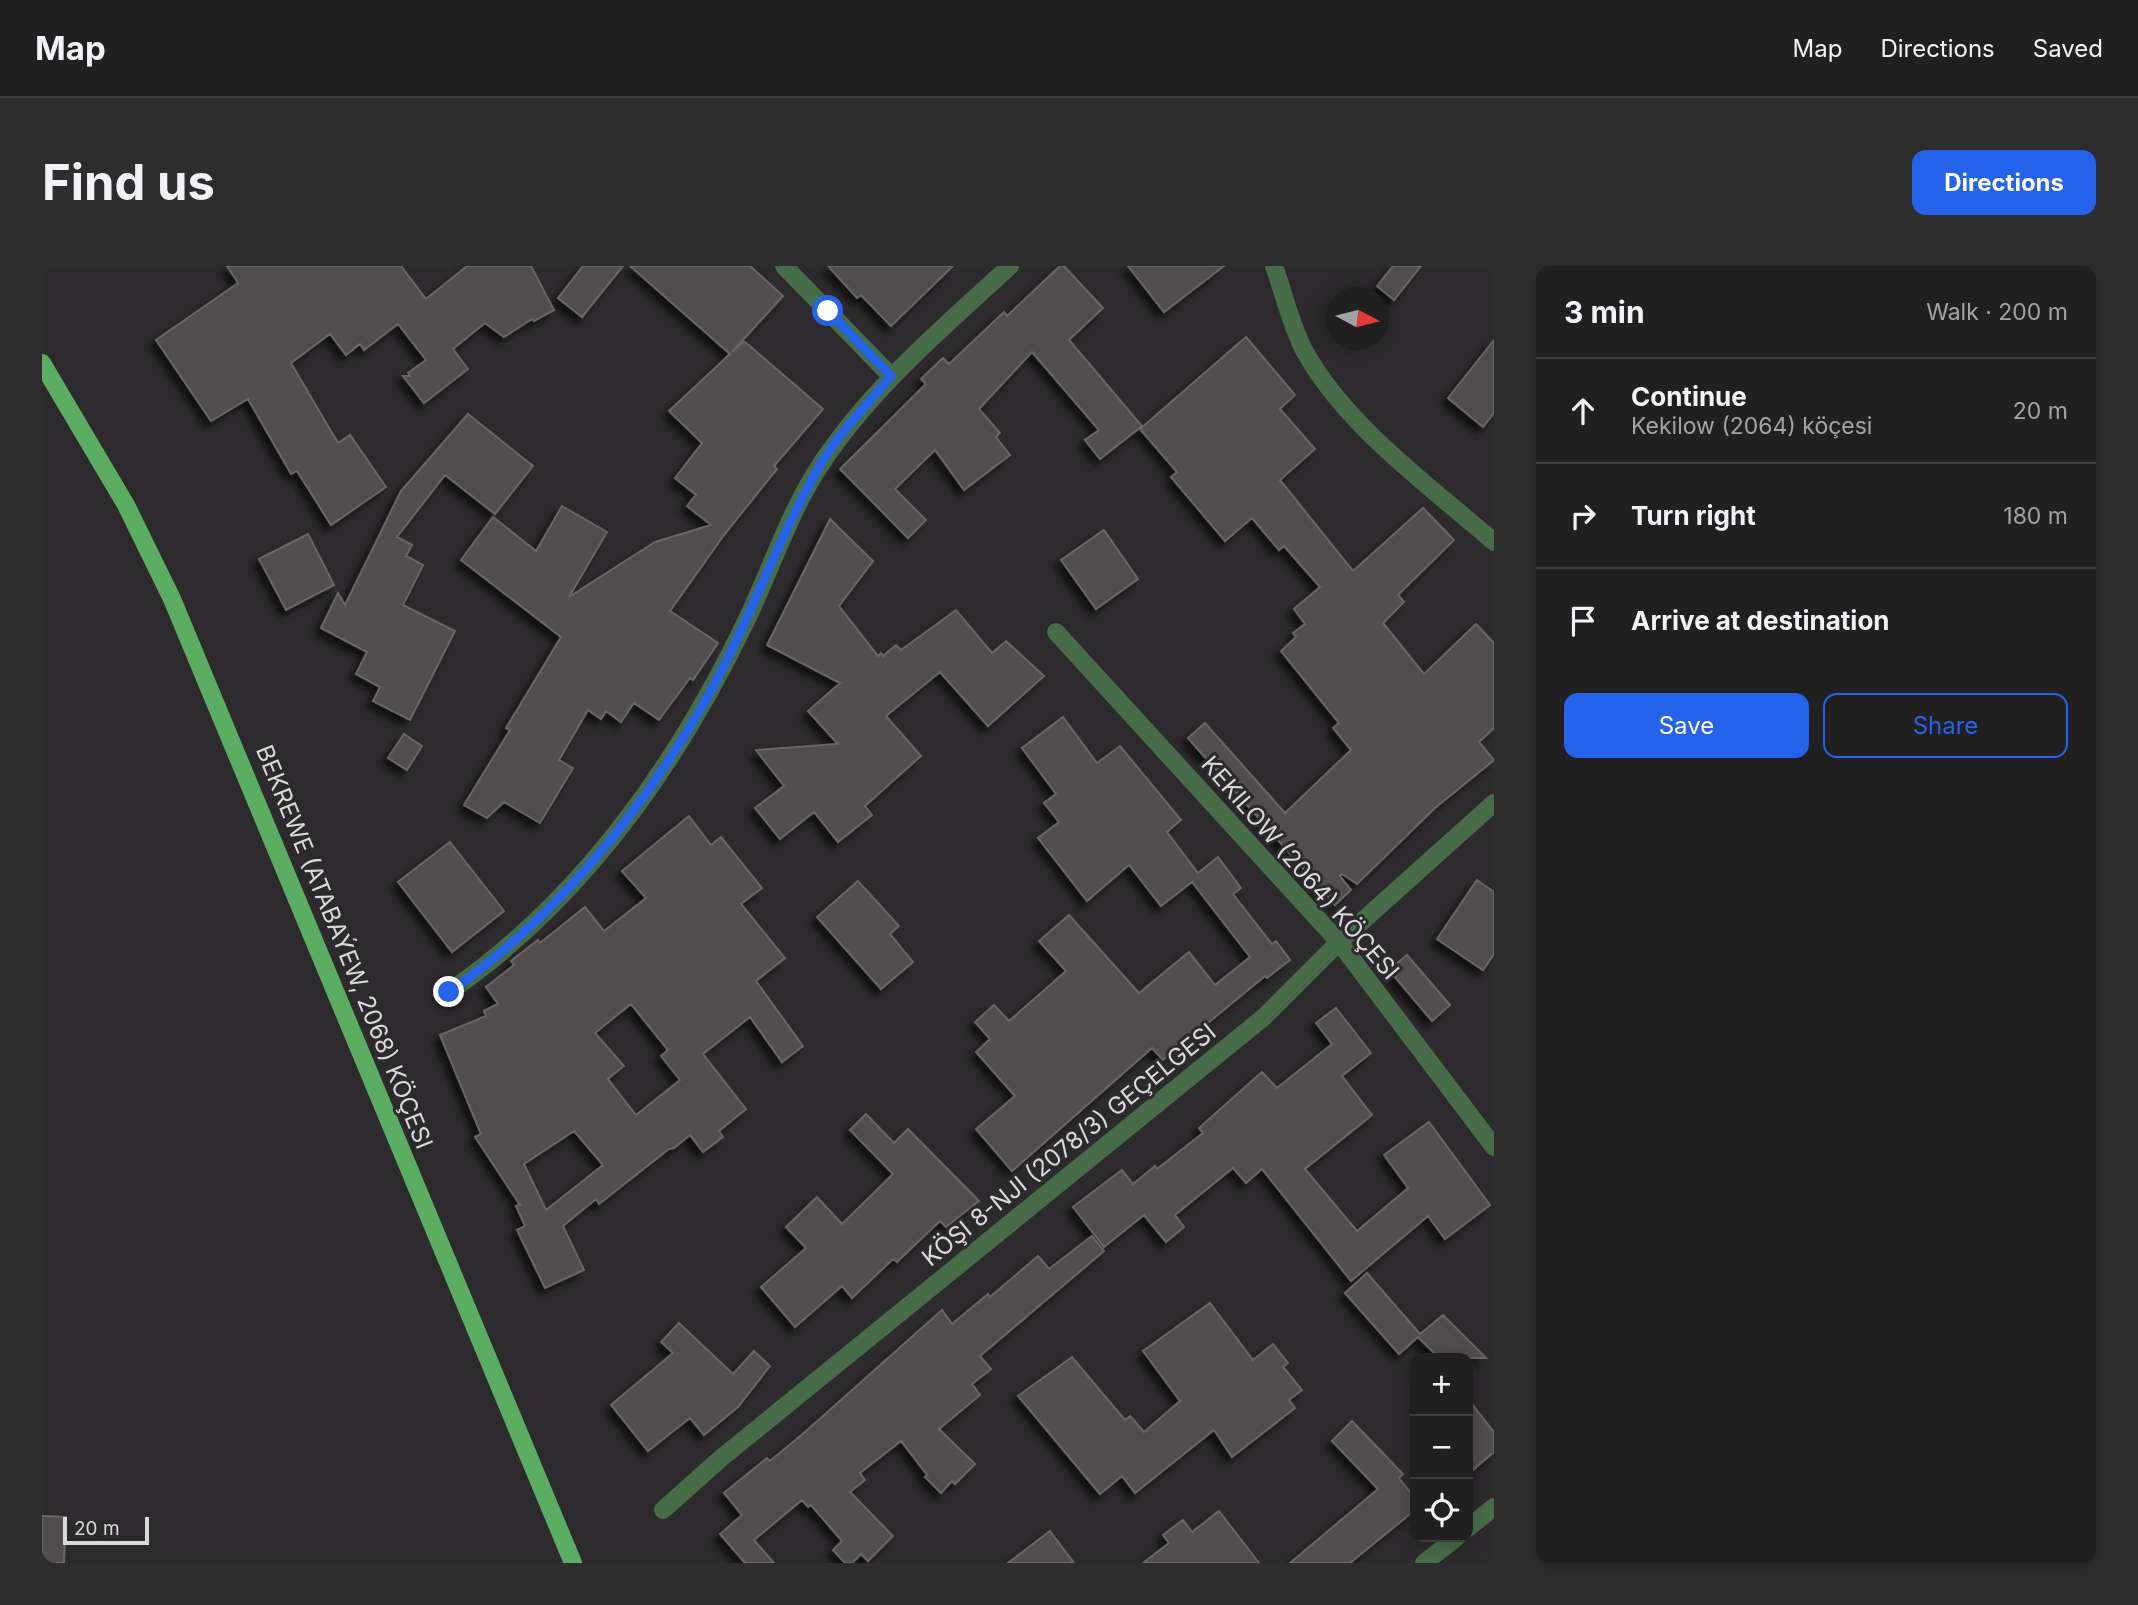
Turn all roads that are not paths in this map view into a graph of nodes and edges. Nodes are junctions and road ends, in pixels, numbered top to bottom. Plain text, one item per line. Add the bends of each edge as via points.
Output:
1 (785, 266) edge
2 (1010, 266) edge
3 (1274, 266) edge
4 (42, 363) edge
5 (891, 376) junction
6 (1494, 542) edge
7 (1056, 632) dead end
8 (1494, 803) edge
9 (1339, 942) junction
10 (449, 992) dead end
11 (1494, 1147) edge
12 (1494, 1507) edge
13 (663, 1510) dead end
14 (1473, 1524) edge
15 (1451, 1542) edge
16 (573, 1563) edge
17 (1424, 1563) edge

1 - 5 street
2 - 5 street
3 - 6 street via 1305,351 1341,402
4 - 16 main road, BEKREWE (ATABAÝEW, 2068) KÖÇESI via 126,505 172,599
5 - 10 street via 820,465 701,708 646,796 592,864 481,970
7 - 9 street, KEKILOW (2064) KÖÇESI
8 - 9 street, KÖŞI 8-NJI (2078/3) GEÇELGESI
9 - 11 street, KEKILOW (2064) KÖÇESI
9 - 13 street, KÖŞI 8-NJI (2078/3) GEÇELGESI via 1264,1017
12 - 14 street
15 - 17 street

